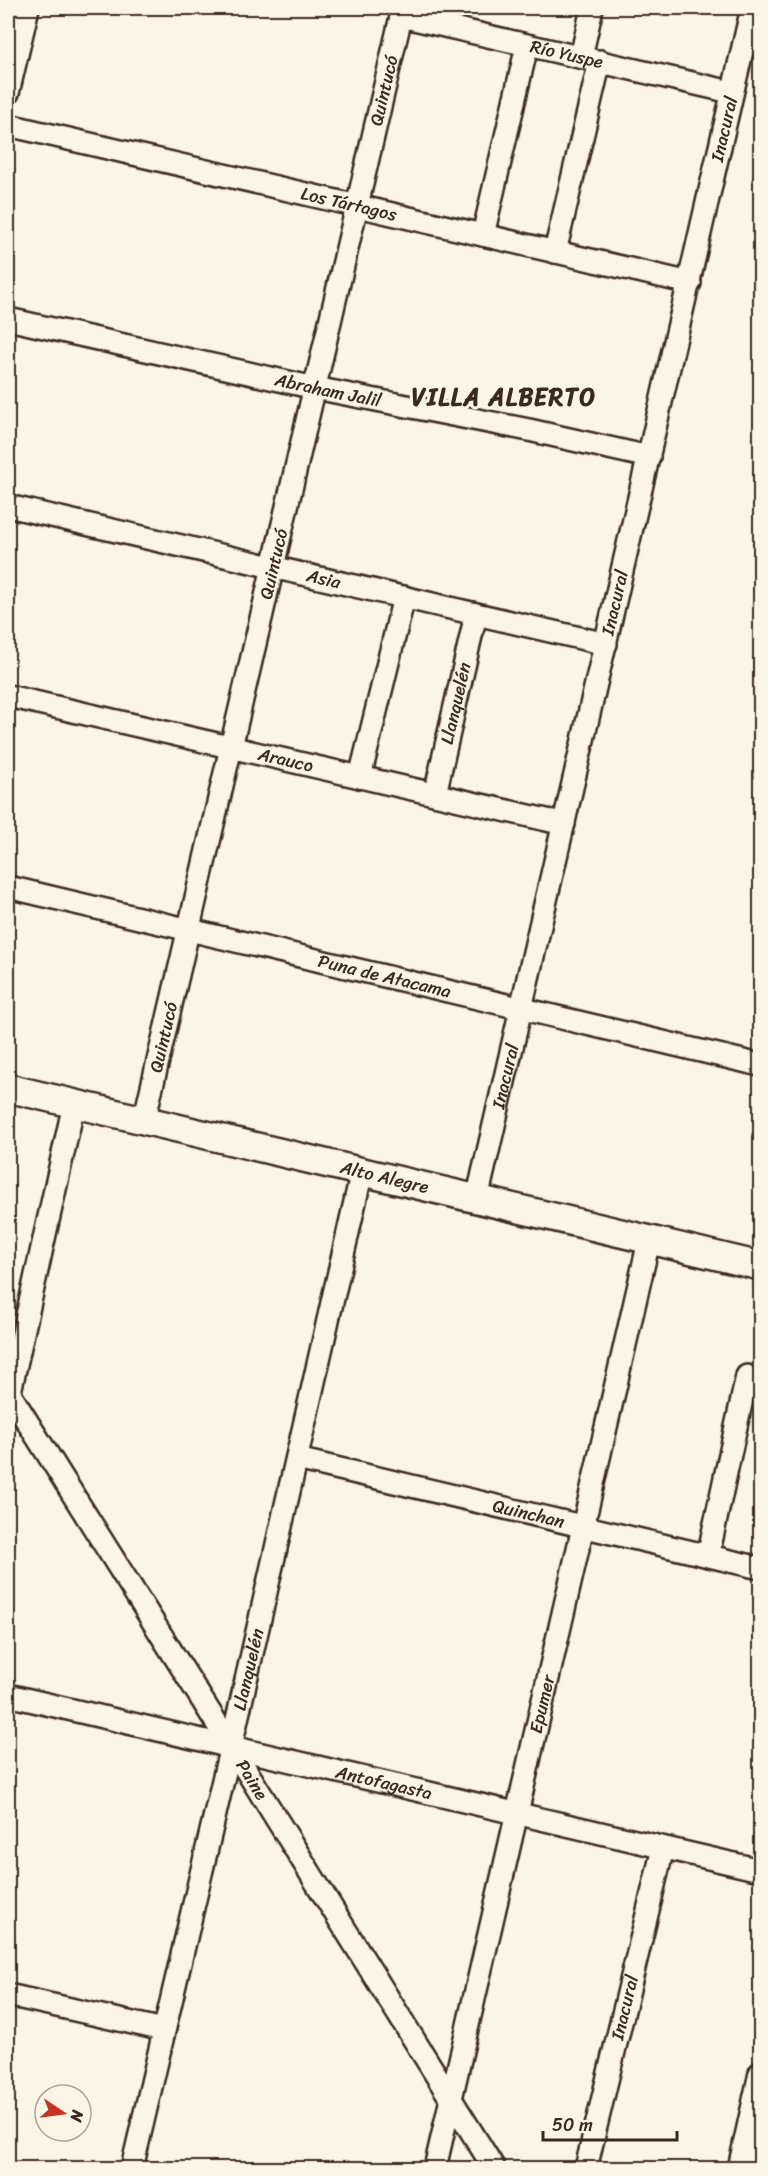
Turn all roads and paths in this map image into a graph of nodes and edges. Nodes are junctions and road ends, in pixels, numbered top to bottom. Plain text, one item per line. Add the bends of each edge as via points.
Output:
1 (28, 8) edge
2 (592, 8) edge
3 (752, 8) edge
4 (402, 12) edge
5 (527, 46) junction
6 (590, 59) junction
7 (732, 92) junction
8 (8, 93) edge
9 (8, 125) edge
10 (356, 206) junction
11 (483, 235) junction
12 (555, 252) junction
13 (690, 283) junction
14 (8, 319) edge
15 (315, 388) junction
16 (650, 457) junction
17 (8, 506) edge
18 (273, 567) junction
19 (404, 597) junction
20 (476, 614) junction
21 (606, 644) junction
22 (8, 696) edge
23 (232, 747) junction
24 (360, 777) junction
25 (435, 794) junction
26 (564, 824) junction
27 (8, 887) edge
28 (188, 928) junction
29 (522, 1008) junction
30 (760, 1065) edge
31 (8, 1088) edge
32 (74, 1104) junction
33 (144, 1121) junction
34 (362, 1172) junction
35 (477, 1199) junction
36 (649, 1241) junction
37 (760, 1266) edge
38 (747, 1377) dead end
39 (8, 1395) edge
40 (297, 1459) junction
41 (584, 1527) junction
42 (708, 1556) junction
43 (760, 1569) edge
44 (8, 1695) edge
45 (231, 1746) junction
46 (518, 1812) junction
47 (663, 1848) junction
48 (760, 1870) edge
49 (8, 1995) edge
50 (164, 2030) junction
51 (760, 2073) edge
52 (451, 2100) junction
53 (742, 2168) edge
54 (132, 2169) edge
55 (435, 2169) edge
56 (494, 2169) edge
57 (586, 2169) edge

1 - 8 street
2 - 6 street
3 - 7 street, Inacural
4 - 5 street, Río Yuspe
4 - 10 street, Quintucó
5 - 6 street, Río Yuspe
5 - 11 street
6 - 7 street, Río Yuspe
6 - 12 street
7 - 13 street, Inacural
9 - 10 street, Los Tártagos
10 - 11 street, Los Tártagos
10 - 15 street, Quintucó
11 - 12 street, Los Tártagos
12 - 13 street, Los Tártagos
13 - 16 street, Inacural
14 - 15 street, Abraham Jalil
15 - 16 street, Abraham Jalil
15 - 18 street, Quintucó
16 - 21 street, Inacural
17 - 18 street, Asia
18 - 19 street, Asia
18 - 23 street, Quintucó
19 - 20 street, Asia
19 - 24 street
20 - 21 street, Asia
20 - 25 street, Llanquelén
21 - 26 street, Inacural
22 - 23 street, Arauco
23 - 24 street, Arauco
23 - 28 street, Quintucó
24 - 25 street, Arauco
25 - 26 street, Arauco
26 - 29 street, Inacural
27 - 28 street, Puna de Atacama
28 - 29 street, Puna de Atacama
28 - 33 street, Quintucó
29 - 30 street, Puna de Atacama
29 - 35 street, Inacural
31 - 32 main road, Alto Alegre
32 - 33 main road, Alto Alegre
32 - 39 street
33 - 34 main road, Alto Alegre
34 - 35 main road, Alto Alegre
34 - 40 street, Llanquelén
35 - 36 main road, Alto Alegre
36 - 37 main road, Alto Alegre
36 - 41 street, Epumer
38 - 42 street
39 - 45 street, Paine
40 - 41 street, Quinchan
40 - 45 street, Llanquelén
41 - 42 street, Quinchan
41 - 46 street, Epumer
42 - 43 street, Quinchan
44 - 45 street, Antofagasta
45 - 46 street, Antofagasta
45 - 50 street, Llanquelén
45 - 52 street, Paine
46 - 47 street, Antofagasta
46 - 52 street, Epumer
47 - 48 street, Antofagasta
47 - 57 street, Inacural
49 - 50 street
50 - 54 street, Llanquelén
51 - 53 street
52 - 55 street, Epumer
52 - 56 street, Paine

